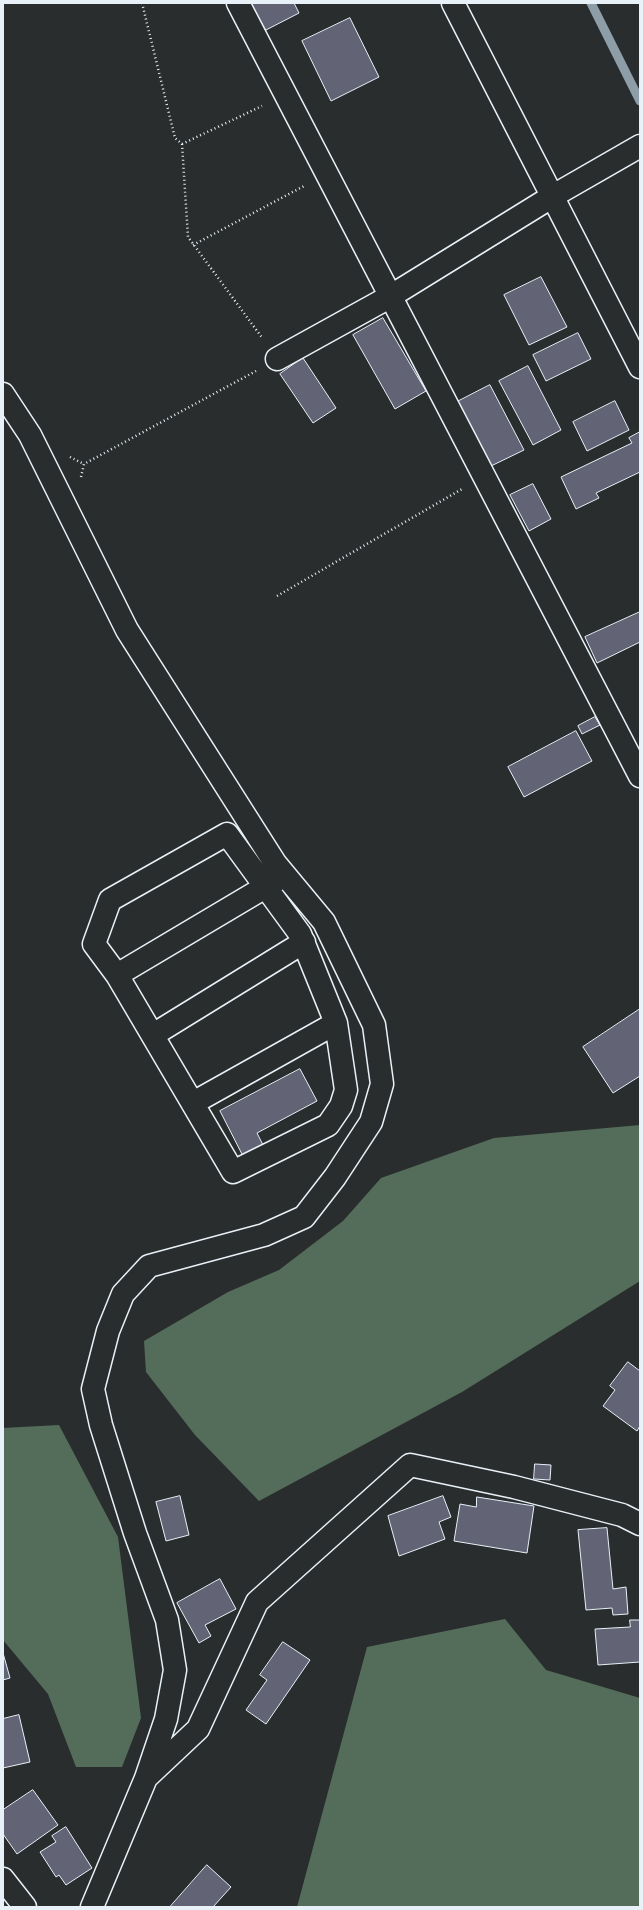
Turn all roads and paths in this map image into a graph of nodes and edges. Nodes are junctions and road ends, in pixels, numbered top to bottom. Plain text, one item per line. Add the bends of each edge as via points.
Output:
1 (238, 3) edge
2 (453, 3) edge
3 (144, 4) edge
4 (284, 95) junction
5 (182, 144) junction
6 (640, 146) edge
7 (326, 174) junction
8 (553, 196) junction
9 (193, 245) junction
10 (391, 296) junction
11 (277, 359) junction
12 (640, 366) edge
13 (3, 394) edge
14 (84, 464) dead end
15 (484, 476) junction
16 (277, 596) dead end
17 (640, 776) edge
18 (285, 875) junction
19 (265, 887) junction
20 (304, 942) junction
21 (117, 975) junction
22 (336, 1023) junction
23 (153, 1035) junction
24 (193, 1103) junction
25 (640, 1524) edge
26 (146, 1778) junction
27 (3, 1879) edge
28 (25, 1907) edge
29 (92, 1907) edge

1 - 4 street
2 - 8 street
3 - 5 path via 176,138
4 - 5 path
4 - 7 street
5 - 9 path via 188,237
6 - 8 street
7 - 9 path
7 - 10 street
8 - 10 street
8 - 12 street
9 - 11 path
10 - 11 street
10 - 15 street
11 - 14 path
13 - 18 street via 30,436 127,630 218,776
15 - 16 path
15 - 17 street
18 - 19 street
18 - 26 street via 324,922 374,1025 382,1084 371,1122 335,1177 304,1217 264,1235 149,1266 123,1294 108,1330 93,1389 101,1425 167,1620 175,1670 166,1719
19 - 20 street
19 - 21 street
19 - 21 street via 227,834 110,900 94,944
20 - 22 street
20 - 23 street
21 - 23 street
22 - 24 street
22 - 24 street via 346,1090 341,1106 328,1125 233,1172
23 - 24 street
25 - 26 street via 622,1515 514,1487 410,1465 257,1602 198,1729
26 - 29 street
27 - 28 street

